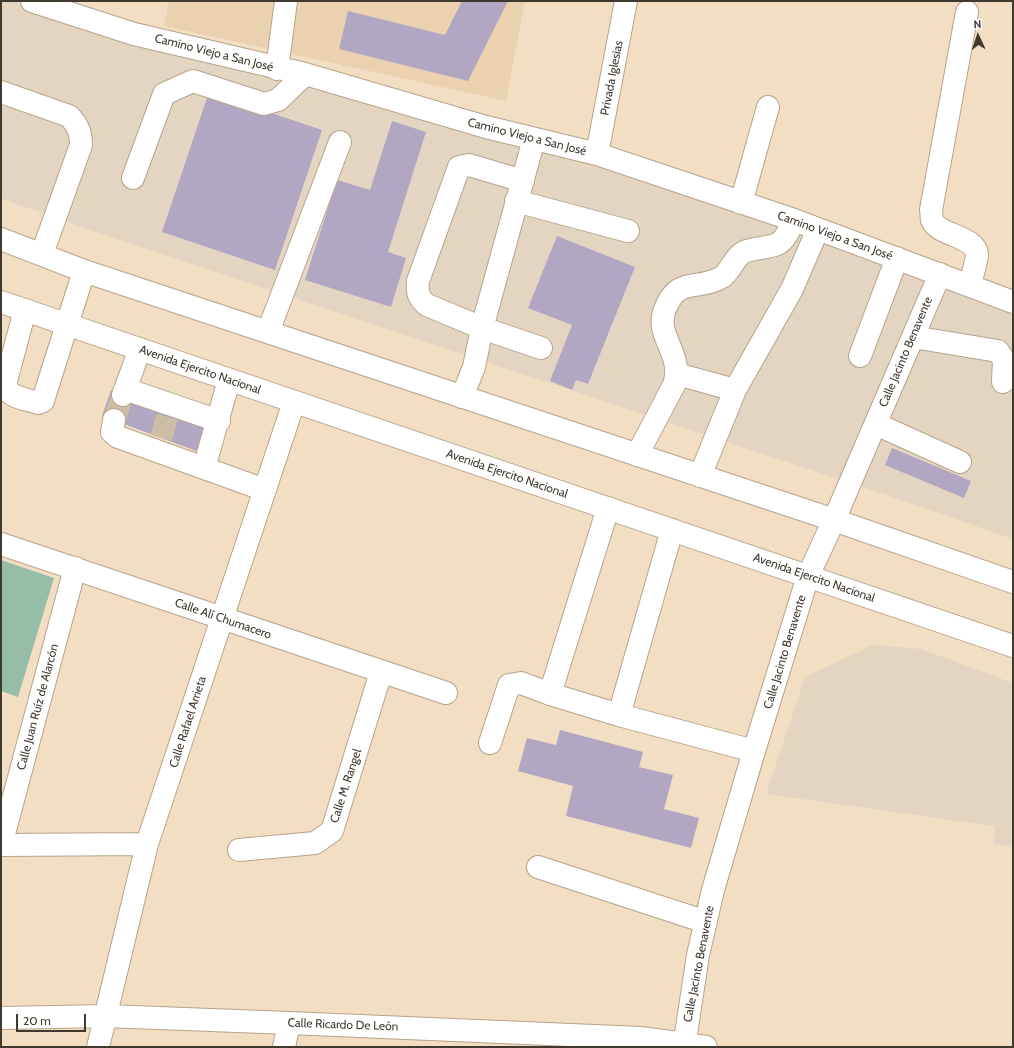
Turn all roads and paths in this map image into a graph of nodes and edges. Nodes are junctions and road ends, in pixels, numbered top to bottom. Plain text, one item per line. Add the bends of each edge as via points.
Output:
1 (32, 1) edge
2 (286, 1) edge
3 (626, 1) edge
4 (967, 12) dead end
5 (277, 69) junction
6 (305, 74) junction
7 (1, 92) edge
8 (768, 108) dead end
9 (534, 139) junction
10 (340, 142) dead end
11 (598, 154) junction
12 (133, 178) dead end
13 (519, 191) junction
14 (741, 202) junction
15 (794, 220) junction
16 (818, 229) junction
17 (628, 231) dead end
18 (1, 239) edge
19 (42, 254) junction
20 (897, 258) junction
21 (84, 271) junction
22 (940, 274) junction
23 (970, 285) junction
24 (1, 302) edge
25 (1013, 302) edge
26 (25, 310) junction
27 (68, 325) junction
28 (482, 328) junction
29 (268, 332) junction
30 (913, 337) junction
31 (541, 348) dead end
32 (140, 349) junction
33 (860, 356) dead end
34 (677, 374) junction
35 (229, 380) junction
36 (1003, 382) dead end
37 (735, 390) junction
38 (462, 397) junction
39 (294, 402) junction
40 (114, 420) tunnel mouth
41 (219, 421) junction
42 (876, 424) junction
43 (637, 455) junction
44 (960, 462) dead end
45 (204, 468) junction
46 (700, 476) junction
47 (265, 490) junction
48 (608, 508) junction
49 (834, 520) junction
50 (672, 530) junction
51 (1, 544) edge
52 (75, 568) junction
53 (808, 576) junction
54 (1013, 582) edge
55 (222, 618) junction
56 (1013, 646) edge
57 (381, 672) junction
58 (446, 693) dead end
59 (550, 694) junction
60 (619, 715) junction
61 (490, 743) dead end
62 (754, 751) junction
63 (147, 844) junction
64 (1, 845) edge
65 (239, 850) dead end
66 (538, 868) dead end
67 (706, 922) junction
68 (106, 1016) junction
69 (1, 1018) edge
70 (289, 1023) junction
71 (641, 1042) edge
72 (684, 1045) edge
73 (98, 1047) edge
74 (284, 1047) edge
75 (706, 1047) edge

1 - 5 street, Camino Viejo a San José via 134,34
2 - 5 street
3 - 11 street, Privada Iglesias
4 - 23 street via 931,210 932,220 939,228 975,247 977,254
5 - 6 street, Camino Viejo a San José
6 - 9 street, Camino Viejo a San José
6 - 12 street via 278,100 264,104 193,81 164,94
7 - 19 street via 69,116 81,135 81,145
8 - 14 street
9 - 11 street, Camino Viejo a San José
9 - 13 street
10 - 29 street
11 - 14 street, Camino Viejo a San José
13 - 17 street
13 - 28 street
13 - 28 street via 470,165 459,167 418,281 417,291 421,301
14 - 15 street, Camino Viejo a San José
15 - 16 street, Camino Viejo a San José
15 - 34 street via 779,244 743,252 724,276 712,282 682,286 672,297 664,312 663,326 677,363
16 - 20 street, Camino Viejo a San José
16 - 37 street via 792,289
18 - 19 street
19 - 21 street
20 - 22 street, Camino Viejo a San José
20 - 33 street
21 - 27 street
21 - 29 street
22 - 23 street, Camino Viejo a San José
22 - 30 street, Calle Jacinto Benavente
23 - 25 street, Camino Viejo a San José
24 - 26 street, Avenida Ejercito Nacional
26 - 27 street, Avenida Ejercito Nacional
26 - 27 street via 5,385 10,394 38,403 43,401
27 - 32 street, Avenida Ejercito Nacional
28 - 31 street
28 - 38 street via 474,367
29 - 38 street
30 - 36 street via 998,351 1004,360
30 - 42 street, Calle Jacinto Benavente
32 - 35 street, Avenida Ejercito Nacional
32 - 41 street via 124,392
34 - 37 street
34 - 43 street via 674,385
35 - 39 street, Avenida Ejercito Nacional
35 - 41 street
37 - 46 street
38 - 43 street
39 - 47 street, Calle Rafael Arrieta
39 - 48 street, Avenida Ejercito Nacional
40 - 45 street via 112,432 118,437 159,444
41 - 45 street
42 - 44 street
42 - 49 street, Calle Jacinto Benavente
43 - 46 street
45 - 47 street
46 - 49 street
47 - 55 street, Calle Rafael Arrieta
48 - 50 street, Avenida Ejercito Nacional
48 - 59 street
49 - 53 street, Calle Jacinto Benavente
49 - 54 street
50 - 53 street, Avenida Ejercito Nacional
50 - 60 street
51 - 52 street, Calle Alí Chumacero
52 - 55 street, Calle Alí Chumacero
52 - 64 street, Calle Juan Ruíz de Alarcón
53 - 56 street, Avenida Ejercito Nacional
53 - 62 street, Calle Jacinto Benavente
55 - 57 street, Calle Alí Chumacero
55 - 63 street, Calle Rafael Arrieta
57 - 58 street, Calle Alí Chumacero
57 - 65 street, Calle M. Rangel via 332,831 315,844
59 - 60 street
59 - 61 street via 521,683 509,685
60 - 62 street
62 - 67 street, Calle Jacinto Benavente
63 - 64 street
63 - 68 street, Calle Rafael Arrieta
66 - 67 street
67 - 72 street, Calle Jacinto Benavente via 698,955
68 - 69 street, Calle Ricardo De León
68 - 70 street, Calle Ricardo De León
68 - 73 street, Calle Rafael Arrieta
70 - 71 street, Calle Ricardo De León
70 - 74 street
71 - 72 street, Calle Ricardo De León
72 - 75 street, Calle Ricardo De León

